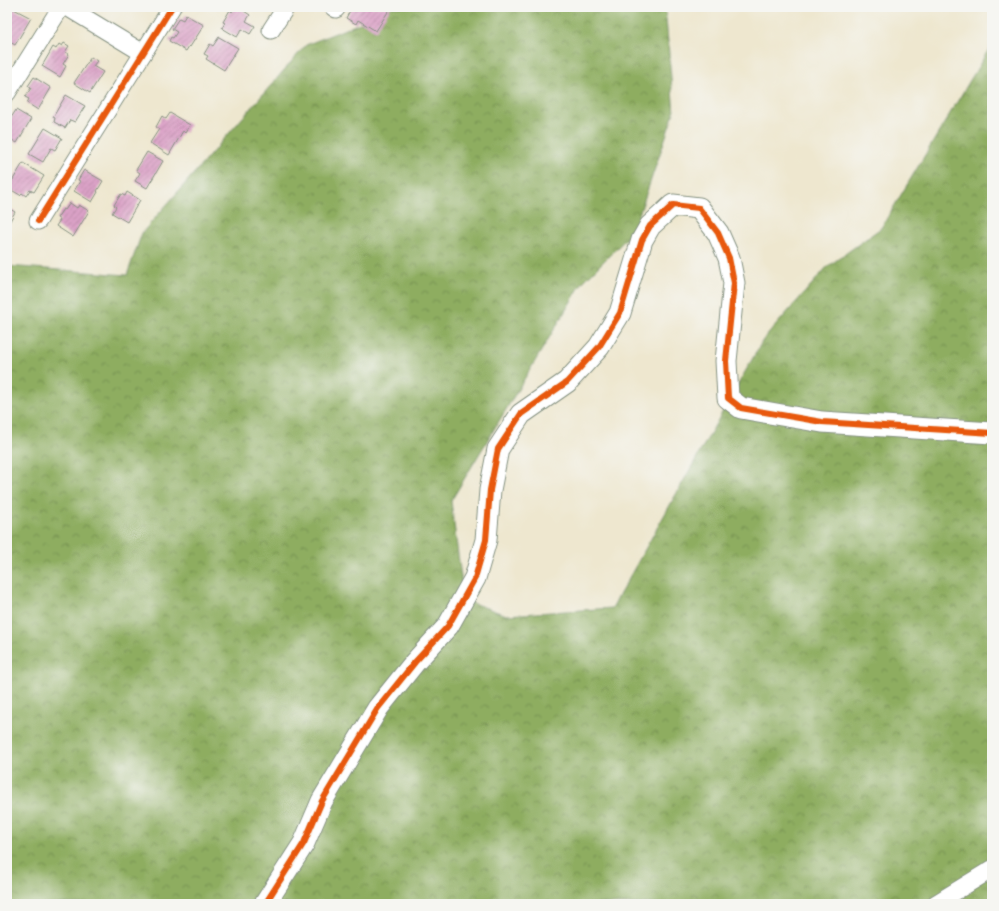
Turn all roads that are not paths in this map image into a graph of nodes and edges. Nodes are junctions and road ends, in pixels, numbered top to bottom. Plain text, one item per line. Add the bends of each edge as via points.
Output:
1 (61, 7) edge
2 (67, 7) edge
3 (172, 7) edge
4 (286, 7) edge
5 (334, 7) edge
6 (337, 7) edge
7 (271, 30) dead end
8 (143, 53) junction
9 (7, 93) edge
10 (38, 221) dead end
11 (992, 433) edge
12 (992, 869) edge
13 (265, 904) edge
14 (935, 904) edge

1 - 9 street
2 - 8 street
3 - 8 street
4 - 7 street
5 - 6 street
8 - 10 street
11 - 13 street via 822,422 741,408 728,398 726,361 734,283 729,258 718,233 699,208 674,205 650,226 642,240 620,313 600,347 567,382 521,414 498,449 490,490 486,540 475,578 448,626 378,708 322,801 304,842
12 - 14 street

